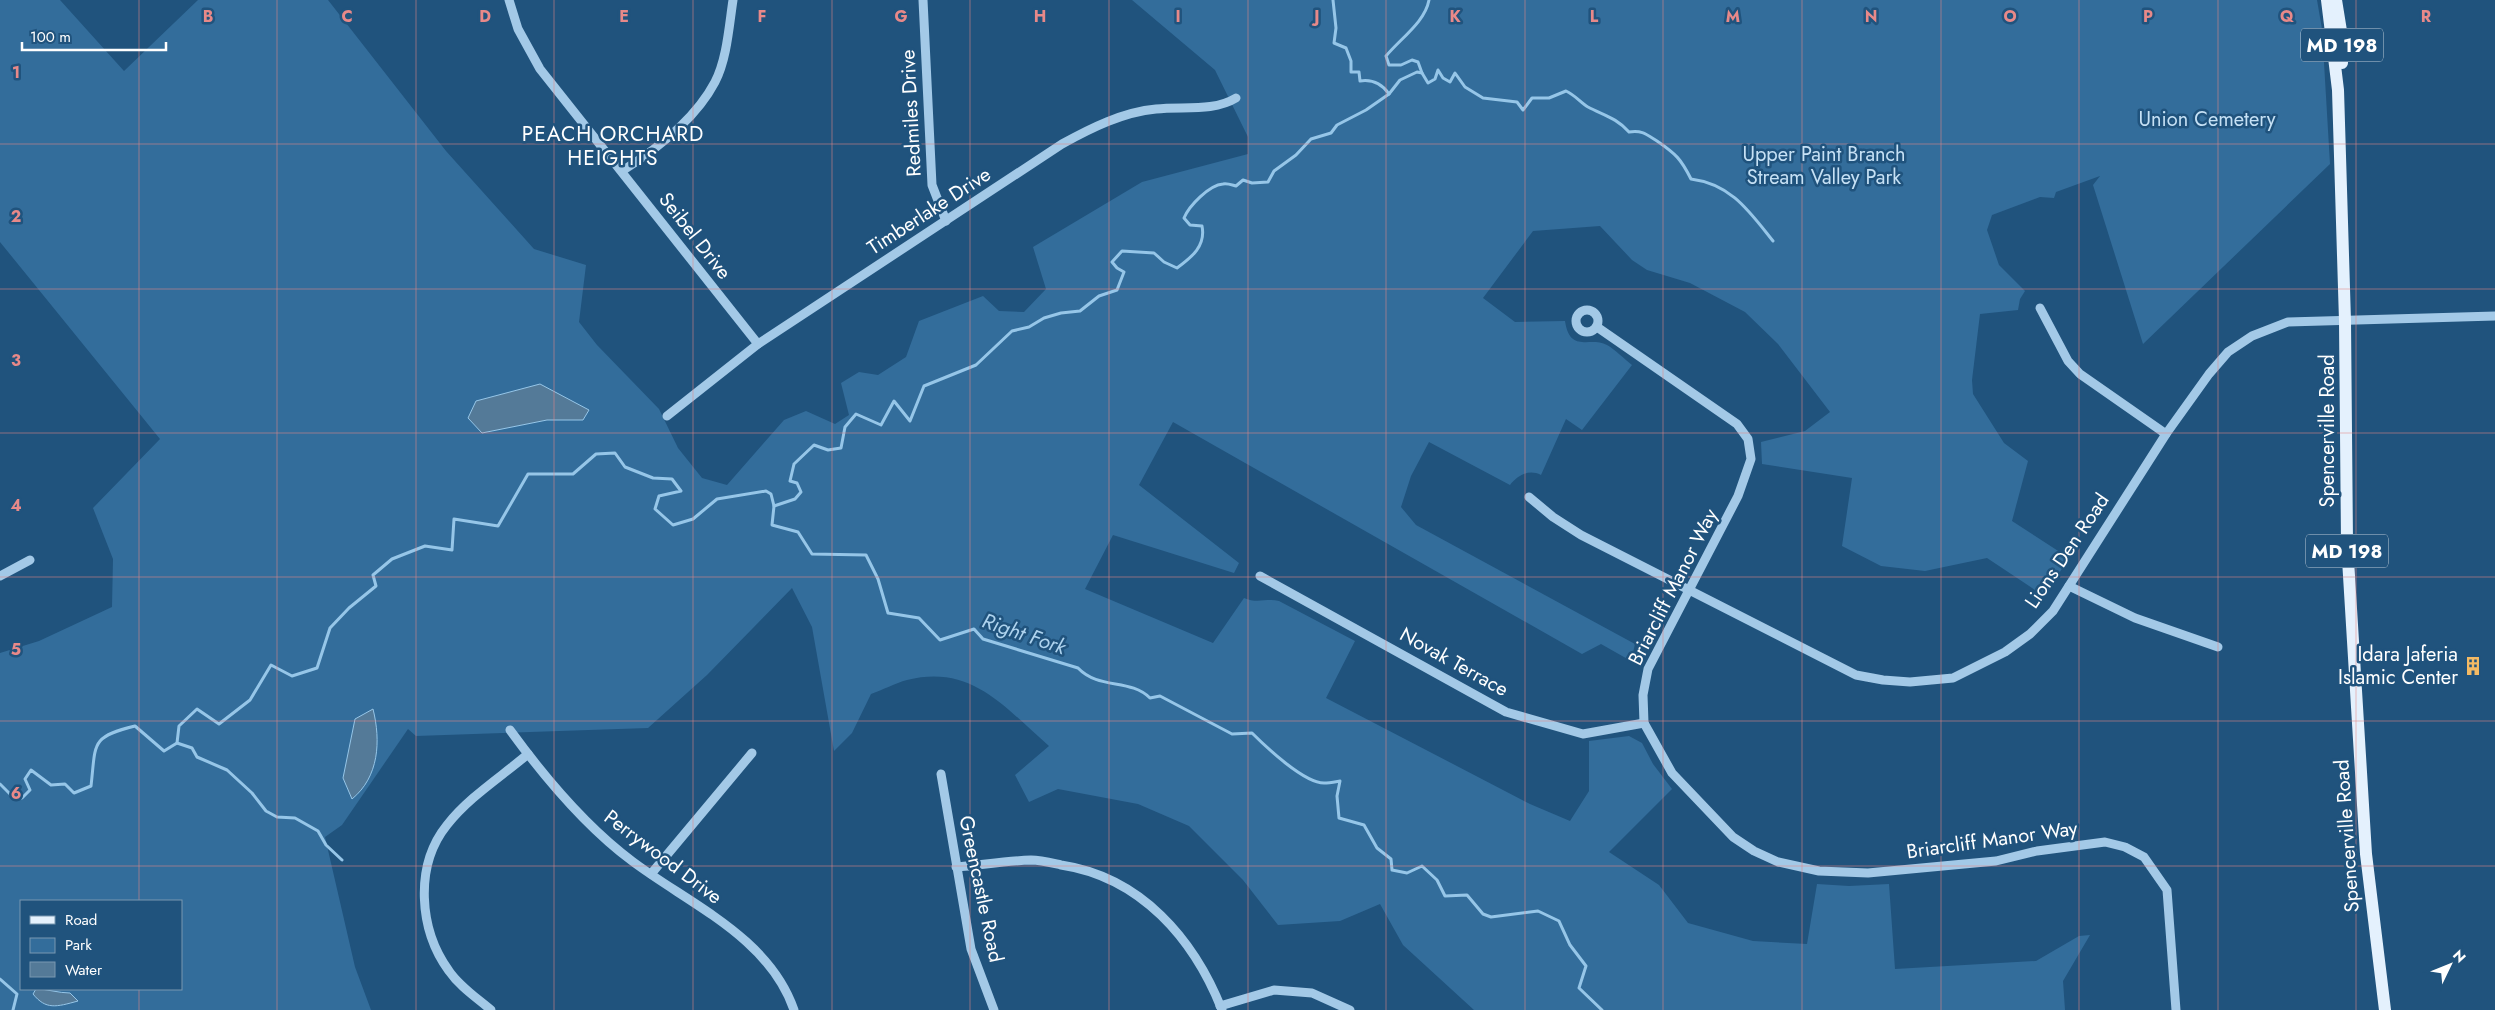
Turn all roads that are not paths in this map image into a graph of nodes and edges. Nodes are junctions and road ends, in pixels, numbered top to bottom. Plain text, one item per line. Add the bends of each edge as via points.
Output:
1 (509, 0) edge
2 (732, 0) edge
3 (923, 0) edge
4 (2335, 4) edge
5 (1236, 98) dead end
6 (622, 171) junction
7 (946, 222) junction
8 (2040, 308) dead end
9 (2495, 316) edge
10 (2345, 321) junction
11 (1597, 327) dead end
12 (758, 344) junction
13 (666, 416) dead end
14 (2166, 434) junction
15 (1529, 496) dead end
16 (30, 560) dead end
17 (0, 576) edge
18 (1260, 576) dead end
19 (2069, 586) junction
20 (1687, 590) junction
21 (2218, 647) dead end
22 (1644, 722) junction
23 (510, 730) dead end
24 (752, 753) dead end
25 (528, 754) junction
26 (941, 774) dead end
27 (956, 867) junction
28 (651, 874) junction
29 (1221, 1008) edge
30 (491, 1010) edge
31 (794, 1010) edge
32 (994, 1010) edge
33 (1350, 1010) edge
34 (2176, 1010) edge
35 (2385, 1010) edge

1 - 6 street, Seibel Drive via 518,29 540,69
2 - 6 street via 722,62 716,81 702,104 643,158
3 - 7 street, Redmiles Drive via 932,185
4 - 10 main road, Spencerville Road / MD 198 via 2343,76 2338,90
5 - 7 street, Timberlake Drive via 1224,106 1155,109 1112,120 1062,144
6 - 12 street, Seibel Drive
7 - 12 street, Timberlake Drive
8 - 14 street via 2068,361 2080,374
9 - 10 street, Lions Den Road
10 - 14 street, Lions Den Road via 2288,322 2252,336 2228,352 2208,374
10 - 35 main road, Spencerville Road / MD 198 via 2347,553 2366,854
11 - 20 street, Briarcliff Manor Way via 1737,424 1748,439 1751,459 1738,496
12 - 13 street, Timberlake Drive
14 - 19 street, Lions Den Road
15 - 20 street, Lions Den Road via 1581,536
16 - 17 street
18 - 22 street, Novak Terrace via 1506,712 1583,734
19 - 20 street, Lions Den Road via 2053,611 2030,634 2005,652 1953,678 1910,682 1856,675
19 - 21 street via 2135,618
20 - 22 street, Briarcliff Manor Way via 1648,670 1643,694
22 - 34 street, Briarcliff Manor Way via 1672,773 1701,806 1732,837 1778,862 1819,871 1868,873 1996,861 2105,842 2125,847 2144,857 2167,890
23 - 25 street, Perrywood Drive
24 - 28 street
25 - 28 street, Perrywood Drive via 591,827
25 - 30 street via 447,825 426,866 424,905 432,939 449,971
26 - 27 street, Greencastle Road
27 - 29 street via 1033,860 1075,867 1110,879 1162,914 1206,972
27 - 32 street, Greencastle Road via 971,949
28 - 31 street, Perrywood Drive via 742,937 774,971 788,992
29 - 33 street via 1274,990 1312,993

